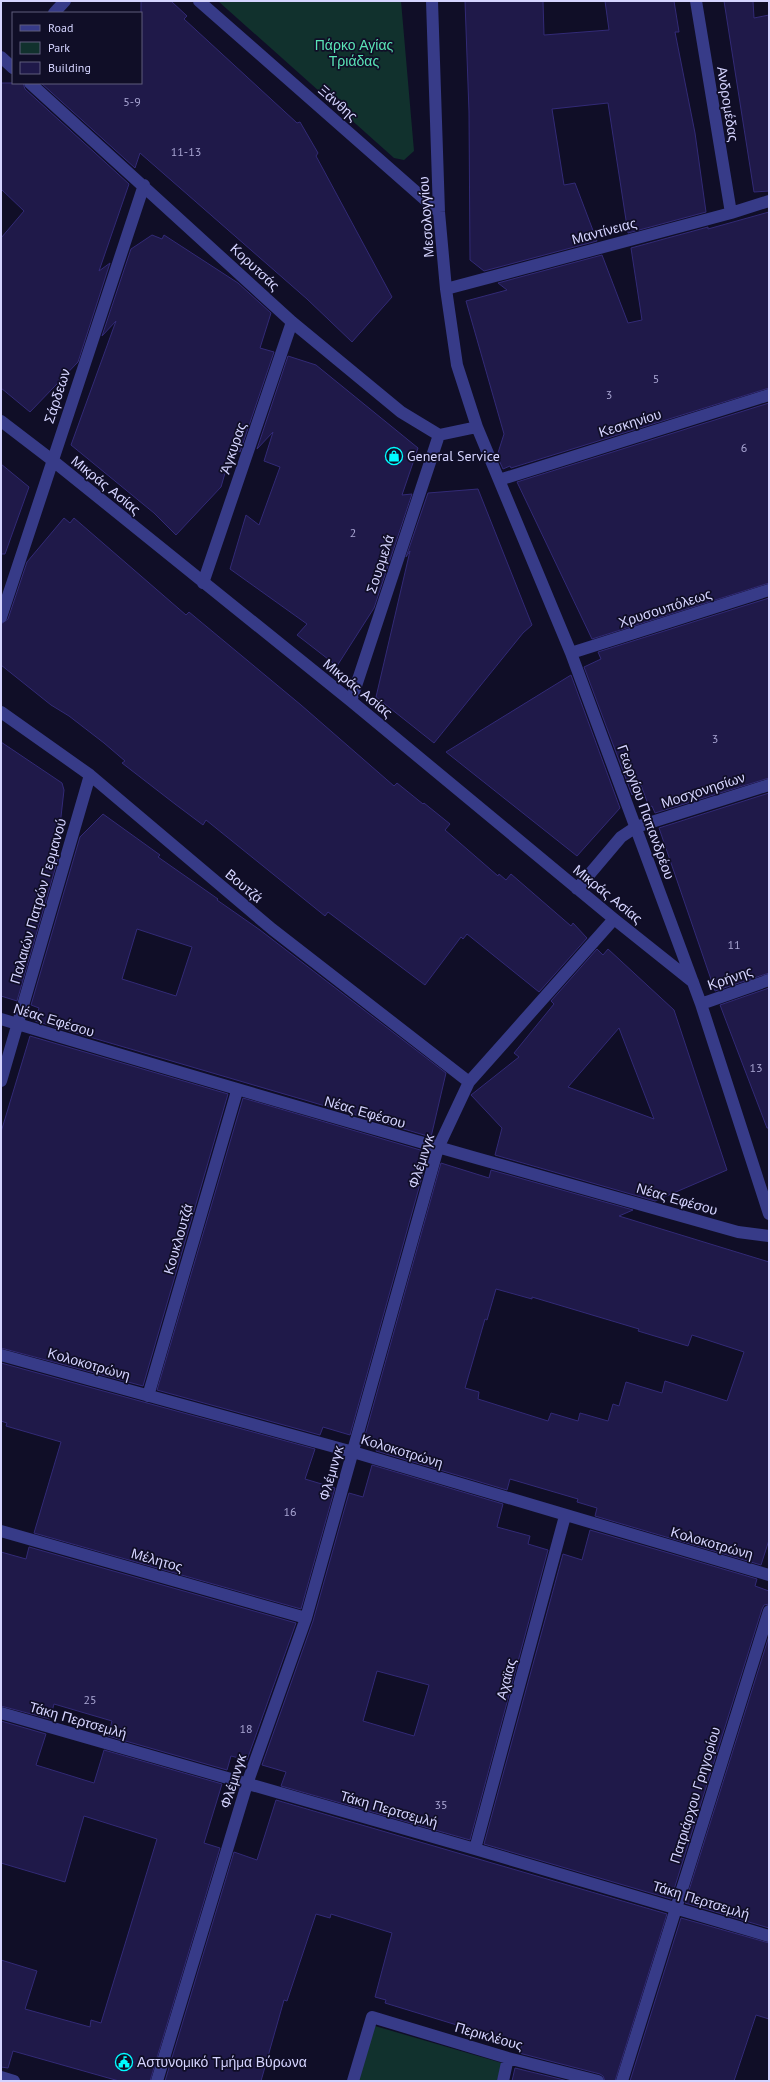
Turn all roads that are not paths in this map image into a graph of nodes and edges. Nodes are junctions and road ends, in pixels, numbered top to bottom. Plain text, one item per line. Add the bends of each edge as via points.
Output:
1 (65, 1) edge
2 (199, 1) edge
3 (432, 1) edge
4 (696, 1) edge
5 (55, 12) edge
6 (31, 84) edge
7 (144, 185) junction
8 (769, 201) edge
9 (439, 212) junction
10 (731, 213) junction
11 (446, 289) junction
12 (292, 322) junction
13 (769, 395) edge
14 (1, 421) edge
15 (477, 427) junction
16 (439, 435) junction
17 (52, 460) junction
18 (499, 480) junction
19 (203, 584) junction
20 (769, 590) edge
21 (1, 617) edge
22 (571, 653) junction
23 (351, 702) junction
24 (1, 712) edge
25 (90, 775) junction
26 (769, 785) edge
27 (636, 828) junction
28 (576, 888) junction
29 (614, 919) junction
30 (769, 980) edge
31 (693, 982) junction
32 (701, 1004) junction
33 (1, 1019) edge
34 (18, 1024) junction
35 (1, 1081) edge
36 (469, 1082) junction
37 (237, 1091) junction
38 (438, 1148) junction
39 (769, 1214) edge
40 (769, 1236) edge
41 (1, 1355) edge
42 (148, 1396) junction
43 (353, 1452) junction
44 (565, 1516) junction
45 (1, 1531) edge
46 (769, 1575) edge
47 (769, 1611) edge
48 (306, 1618) junction
49 (1, 1713) edge
50 (247, 1784) junction
51 (475, 1849) junction
52 (676, 1908) junction
53 (769, 1936) edge
54 (508, 2058) junction
55 (1, 2077) edge
56 (14, 2081) edge
57 (157, 2081) edge
58 (353, 2081) edge
59 (503, 2081) edge
60 (598, 2081) edge
61 (622, 2081) edge

1 - 5 street
2 - 9 street, Ξάνθης
3 - 9 street, Μεσολογγίου
4 - 10 street, Ανδρομέδας
6 - 7 street, Κορυτσάς
7 - 12 street, Κορυτσάς
7 - 17 street, Σάρδεων
8 - 10 street, Μαντίνειας
9 - 11 street, Μεσολογγίου
10 - 11 street, Μαντίνειας
11 - 15 street, Μεσολογγίου via 457,365
12 - 16 street, Κορυτσάς via 401,412
12 - 19 street, Άγκυρας
13 - 18 street, Κεσκηνίου
14 - 17 street, Μικράς Ασίας
15 - 16 street
15 - 18 street, Γεωργίου Παπανδρέου
16 - 23 street, Σουρμελά
17 - 19 street, Μικράς Ασίας
17 - 21 street, Σάρδεων
18 - 22 street, Γεωργίου Παπανδρέου
19 - 23 street, Μικράς Ασίας
20 - 22 street, Χρυσουπόλεως
22 - 27 street, Γεωργίου Παπανδρέου
23 - 28 street, Μικράς Ασίας
24 - 25 street, Βουτζά
25 - 34 street, Παλαιών Πατρών Γερμανού
25 - 36 street, Βουτζά via 272,929
26 - 27 street, Μοσχονησίων
27 - 28 street, Μοσχονησίων via 621,837
27 - 31 street, Γεωργίου Παπανδρέου
28 - 29 street, Μικράς Ασίας
29 - 31 street, Μικράς Ασίας
29 - 36 street, Φλέμινγκ
30 - 32 street, Κρήνης
31 - 32 street, Γεωργίου Παπανδρέου
32 - 39 street, Γεωργίου Παπανδρέου
33 - 34 street, Νέας Εφέσου
34 - 35 street, Παλαιών Πατρών Γερμανού
34 - 37 street, Νέας Εφέσου
36 - 38 street, Φλέμινγκ
37 - 38 street, Νέας Εφέσου
37 - 42 street, Κουκλουτζά
38 - 40 street, Νέας Εφέσου via 738,1232
38 - 43 street, Φλέμινγκ
41 - 42 street, Κολοκοτρώνη
42 - 43 street, Κολοκοτρώνη
43 - 44 street, Κολοκοτρώνη
43 - 48 street, Φλέμινγκ
44 - 46 street, Κολοκοτρώνη
44 - 51 street, Αχαϊας
45 - 48 street, Μέλητος
47 - 52 street, Πατριάρχου Γρηγορίου
48 - 50 street, Φλέμινγκ
49 - 50 street, Τάκη Περτσεμλή
50 - 51 street, Τάκη Περτσεμλή
50 - 57 street, Φλέμινγκ
51 - 52 street, Τάκη Περτσεμλή
52 - 53 street, Τάκη Περτσεμλή
52 - 61 street, Πατριάρχου Γρηγορίου
54 - 58 street, Περικλέους via 372,2017
54 - 59 street
54 - 60 street, Περικλέους
55 - 56 street

